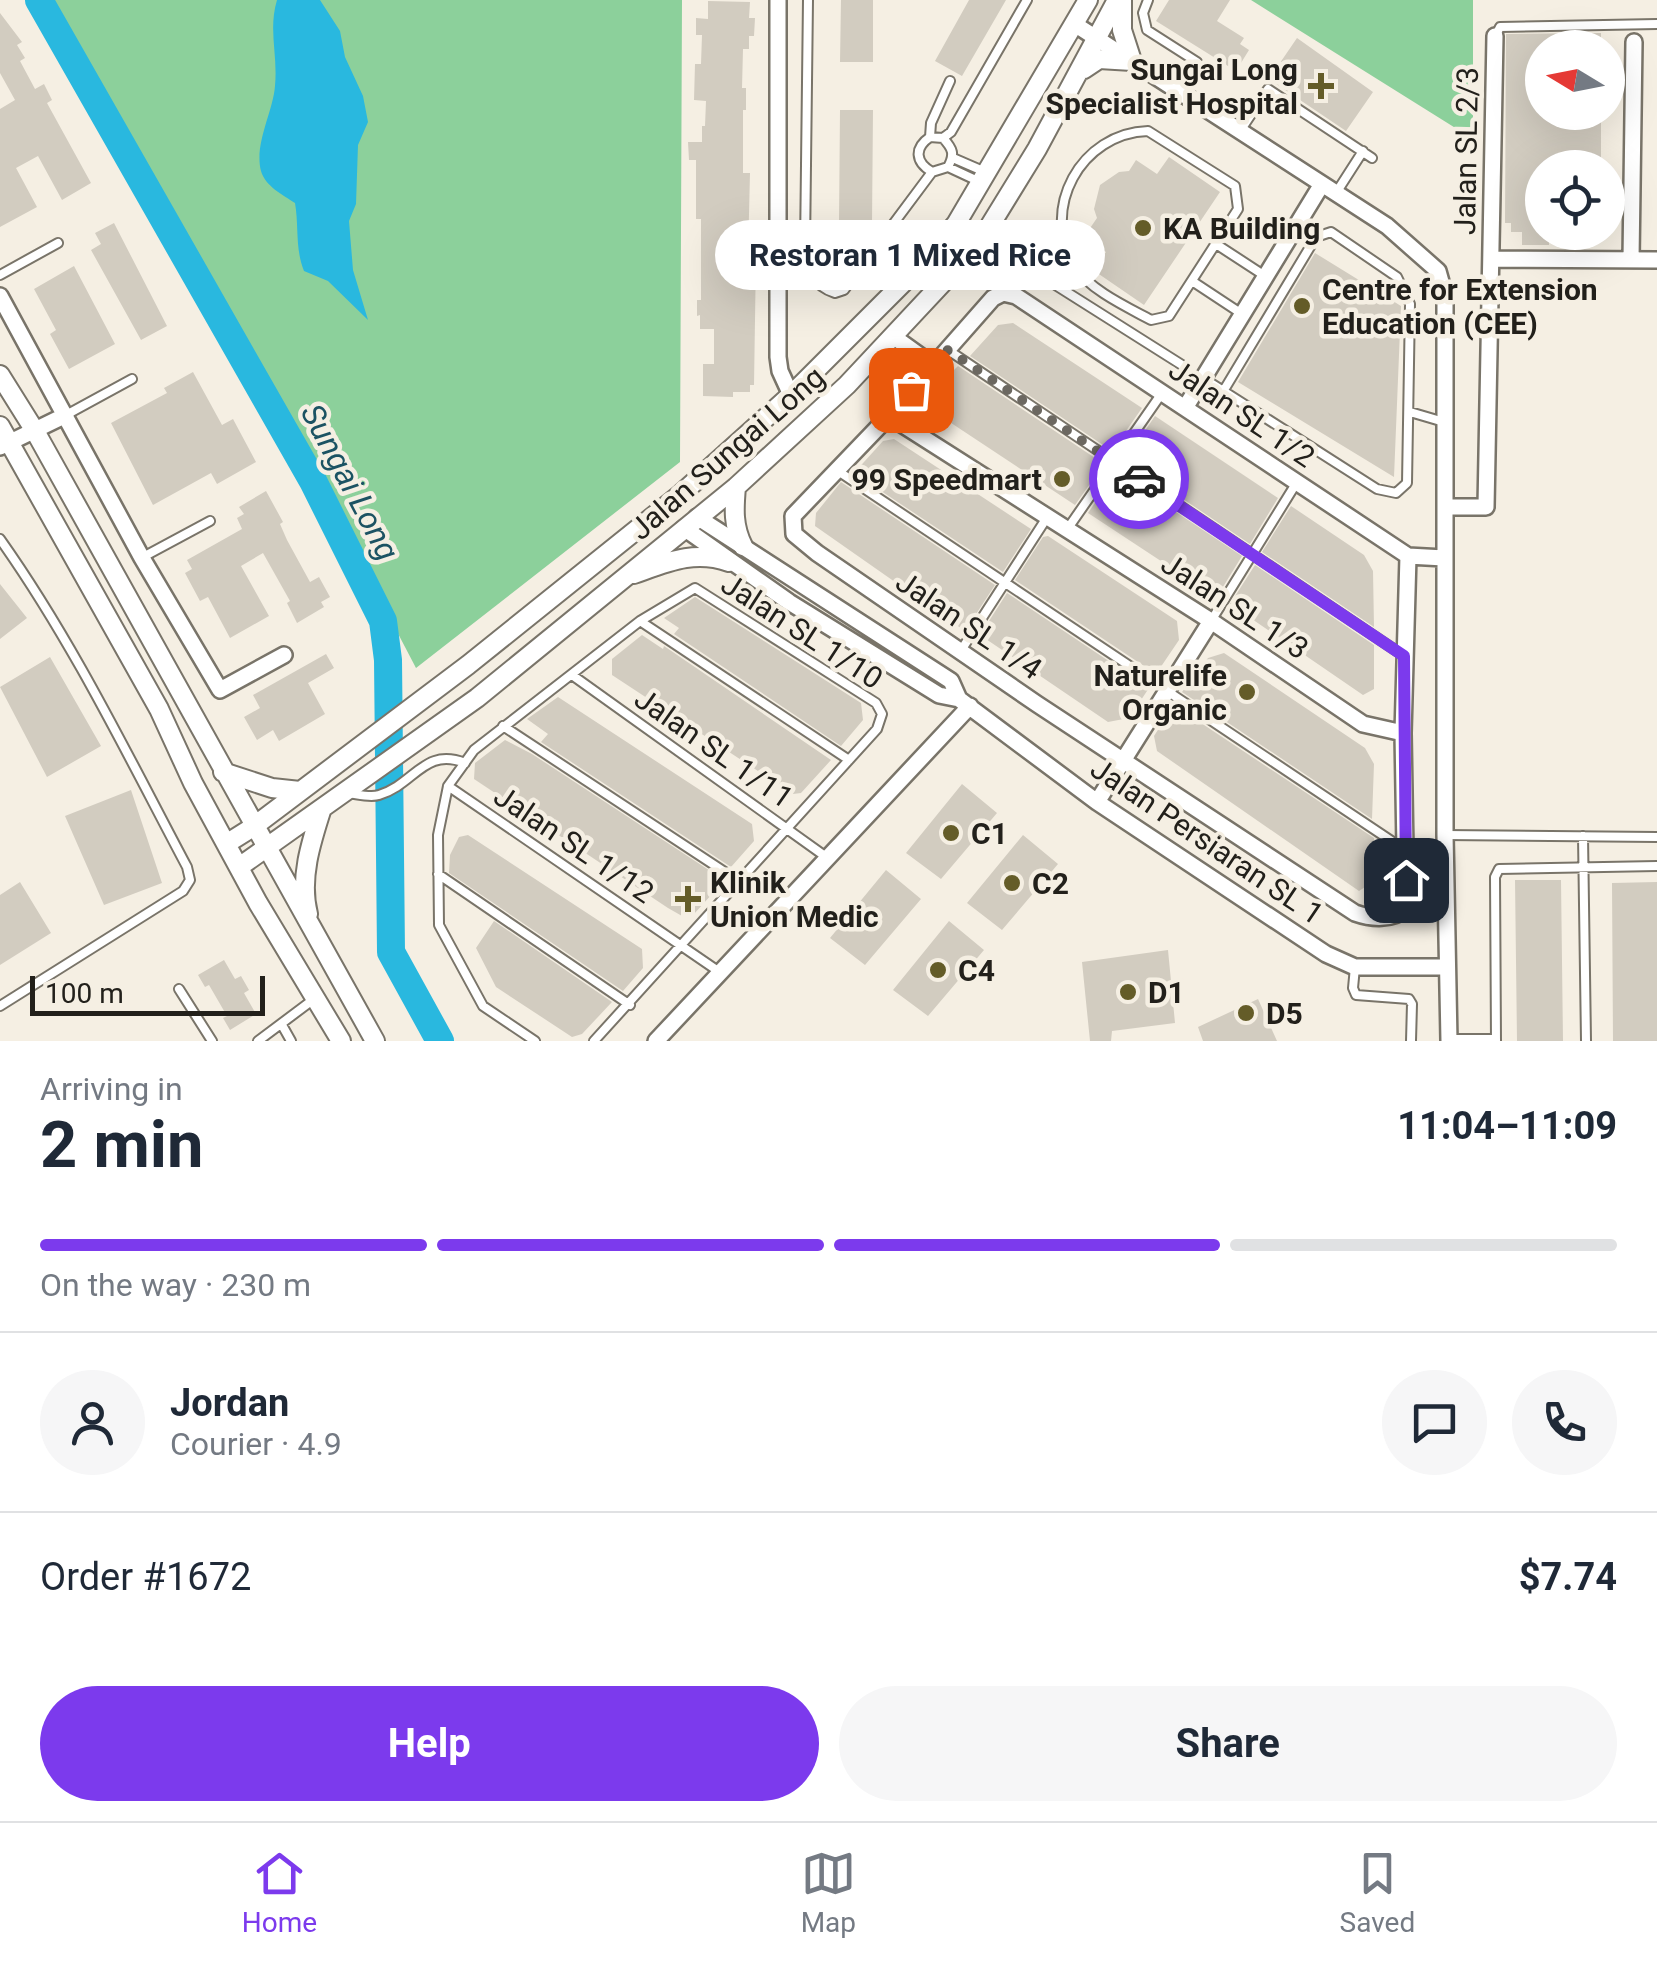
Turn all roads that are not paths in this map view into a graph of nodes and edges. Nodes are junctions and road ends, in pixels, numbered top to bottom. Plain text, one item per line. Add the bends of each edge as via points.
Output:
1 (778, 0) edge
2 (808, 0) edge
3 (1027, 0) edge
4 (1088, 0) edge
5 (1119, 0) edge
6 (1148, 0) edge
7 (1657, 24) edge
8 (1076, 25) junction
9 (1495, 36) joint
10 (1098, 39) junction
11 (1634, 42) dead end
12 (1132, 61) junction
13 (1078, 75) junction
14 (950, 81) dead end
15 (1180, 92) junction
16 (1240, 131) junction
17 (930, 137) junction
18 (944, 138) junction
19 (1362, 151) junction
20 (1372, 158) dead end
21 (951, 163) junction
22 (932, 172) junction
23 (985, 178) junction
24 (1329, 189) junction
25 (58, 243) dead end
26 (1216, 244) junction
27 (1492, 259) junction
28 (1631, 260) junction
29 (1657, 260) edge
30 (0, 275) edge
31 (1265, 276) junction
32 (1192, 281) junction
33 (1009, 294) junction
34 (0, 296) edge
35 (1242, 314) junction
36 (894, 337) junction
37 (948, 350) junction
38 (932, 365) junction
39 (1182, 365) dead end
40 (0, 375) edge
41 (1203, 378) junction
42 (132, 379) dead end
43 (1224, 390) junction
44 (1162, 392) junction
45 (792, 395) junction
46 (1185, 408) junction
47 (1410, 412) junction
48 (66, 415) junction
49 (889, 416) junction
50 (1446, 423) junction
51 (34, 430) junction
52 (3, 438) edge
53 (1116, 463) junction
54 (838, 471) junction
55 (1296, 482) junction
56 (736, 487) junction
57 (1445, 507) junction
58 (681, 512) junction
59 (1046, 519) junction
60 (210, 522) dead end
61 (1066, 531) junction
62 (0, 539) edge
63 (743, 546) junction
64 (1250, 553) junction
65 (1408, 556) junction
66 (142, 558) junction
67 (1444, 558) junction
68 (729, 562) junction
69 (621, 579) junction
70 (1005, 583) junction
71 (640, 621) junction
72 (1210, 621) junction
73 (960, 652) junction
74 (284, 656) dead end
75 (1404, 656) junction
76 (572, 675) junction
77 (1168, 692) junction
78 (965, 703) junction
79 (504, 726) junction
80 (1403, 733) junction
81 (849, 760) junction
82 (1124, 760) junction
83 (464, 763) junction
84 (223, 771) junction
85 (448, 786) junction
86 (300, 790) junction
87 (344, 792) junction
88 (1097, 802) junction
89 (322, 808) junction
90 (253, 827) junction
91 (788, 827) junction
92 (1445, 835) junction
93 (1583, 836) junction
94 (1657, 837) edge
95 (226, 844) junction
96 (267, 850) junction
97 (1406, 850) junction
98 (829, 859) junction
99 (1657, 866) edge
100 (239, 867) junction
101 (1584, 868) junction
102 (438, 874) junction
103 (740, 882) junction
104 (313, 930) junction
105 (682, 944) junction
106 (1355, 967) junction
107 (1446, 967) junction
108 (722, 974) junction
109 (179, 989) dead end
110 (314, 999) junction
111 (630, 1005) junction
112 (0, 1006) edge
113 (282, 1024) junction
114 (1449, 1040) edge
115 (1496, 1040) edge
116 (212, 1041) edge
117 (258, 1041) edge
118 (291, 1041) edge
119 (341, 1041) edge
120 (376, 1041) edge
121 (535, 1041) edge
122 (594, 1041) edge
123 (656, 1041) edge
124 (1411, 1041) edge
125 (1586, 1041) edge

1 - 45 street via 780,371
2 - 22 lane via 805,247 811,277 822,289 844,290
3 - 18 lane
4 - 8 street, Jalan Sungai Long
5 - 10 street, Jalan Sungai Long
5 - 12 street
6 - 15 lane via 1148,30 1198,62
7 - 9 lane via 1500,27
8 - 10 street
8 - 23 street, Jalan Sungai Long
9 - 27 street, Jalan SL 2/3
10 - 12 street
10 - 13 street, Jalan Sungai Long
11 - 28 street
12 - 13 street via 1098,59
12 - 15 street
13 - 36 street, Jalan Sungai Long via 978,245
14 - 17 lane
15 - 16 street
16 - 19 lane via 1268,89
16 - 24 street
17 - 18 lane
17 - 22 lane via 917,155
18 - 21 lane via 952,148
19 - 20 lane
19 - 24 lane
21 - 22 lane
21 - 23 lane
23 - 45 street, Jalan Sungai Long via 915,271
24 - 31 street
24 - 50 street via 1387,226 1438,271
25 - 30 lane
26 - 31 lane
26 - 32 lane
26 - 32 lane via 1238,209 1236,186 1148,132 1131,132 1105,146 1071,176 1064,238 1078,272 1151,320 1169,316
27 - 28 street
27 - 57 street, Jalan SL 2/3 via 1486,506
28 - 29 street
31 - 35 street
32 - 35 lane
33 - 37 street, Jalan SL 1/4 via 992,298
33 - 39 lane via 1020,268 1027,267
33 - 44 street, Jalan SL 1/2
34 - 48 street
35 - 41 street
36 - 38 street
36 - 56 street, Jalan Sungai Long
37 - 38 street, Jalan SL 1/4
37 - 53 lane
38 - 49 street, Jalan SL 1/4
40 - 51 street
41 - 43 lane
41 - 46 street
42 - 48 lane
43 - 47 lane via 1377,489 1396,493 1408,483
43 - 47 lane via 1316,237 1330,232 1397,278 1410,304
44 - 46 street, Jalan SL 1/2
44 - 53 lane
45 - 58 street, Jalan Sungai Long
46 - 55 street, Jalan SL 1/2
47 - 50 lane
48 - 51 street
48 - 66 street
49 - 54 street, Jalan SL 1/4
49 - 59 street, Jalan SL 1/3
50 - 57 street
51 - 52 street
51 - 84 street
52 - 95 street via 160,709
53 - 61 lane
53 - 64 lane
54 - 70 lane
54 - 73 street, Jalan SL 1/4 via 793,516 794,534
55 - 64 lane
55 - 65 street, Jalan SL 1/2
56 - 58 street, Jalan Sungai Long
56 - 63 street via 736,533
57 - 67 street
58 - 63 street
58 - 68 street
58 - 69 street, Jalan Sungai Long
58 - 86 street, Jalan Sungai Long
59 - 61 street, Jalan SL 1/3
59 - 70 lane
60 - 66 lane
61 - 72 street, Jalan SL 1/3
62 - 112 lane via 38,592 109,719 190,880 183,891
63 - 78 street via 951,681
64 - 72 lane
64 - 75 lane
65 - 67 street
65 - 75 street
66 - 74 street via 220,690
67 - 92 street
68 - 69 street via 682,556
68 - 78 street via 939,695
69 - 87 street, Jalan Sungai Long via 477,698
70 - 73 lane
70 - 77 lane
71 - 76 lane
71 - 81 lane
71 - 81 lane, Jalan SL 1/10 via 695,588 876,703 882,714 877,729
72 - 77 street
72 - 80 street, Jalan SL 1/3 via 1363,724
73 - 82 street, Jalan SL 1/4
75 - 80 street
76 - 79 lane
76 - 91 lane, Jalan SL 1/11
77 - 82 street
77 - 97 lane
78 - 88 street, Jalan Persiaran SL 1
78 - 98 street
79 - 83 lane
79 - 103 lane
80 - 97 street
81 - 91 lane
82 - 88 street
82 - 97 street, Jalan SL 1/4 via 1367,917 1397,916 1406,909
83 - 85 lane
83 - 87 lane via 446,756 429,762 376,796
84 - 86 street
84 - 90 street
85 - 102 lane
85 - 105 lane, Jalan SL 1/12
86 - 90 street, Jalan Sungai Long
87 - 89 street, Jalan Sungai Long
88 - 106 street, Jalan Persiaran SL 1
89 - 96 street, Jalan Sungai Long
89 - 104 street via 306,870
90 - 95 street, Jalan Sungai Long
90 - 96 street
91 - 98 lane, Jalan SL 1/11
91 - 103 lane
92 - 93 lane
92 - 107 street
93 - 94 lane
93 - 101 lane
95 - 100 street
96 - 100 street, Jalan Sungai Long
96 - 104 street
98 - 108 street
99 - 101 lane
100 - 110 street
101 - 115 lane via 1499,868
101 - 125 lane
102 - 111 lane
102 - 121 lane via 438,925 483,1006
103 - 105 lane
104 - 120 street
105 - 108 lane, Jalan SL 1/12
105 - 111 lane
106 - 107 street, Jalan Persiaran SL 1
106 - 124 lane via 1356,994 1409,999
107 - 114 street
108 - 123 street
109 - 116 lane
110 - 113 lane
110 - 119 street
111 - 122 lane
113 - 117 lane
113 - 118 lane
114 - 115 lane

